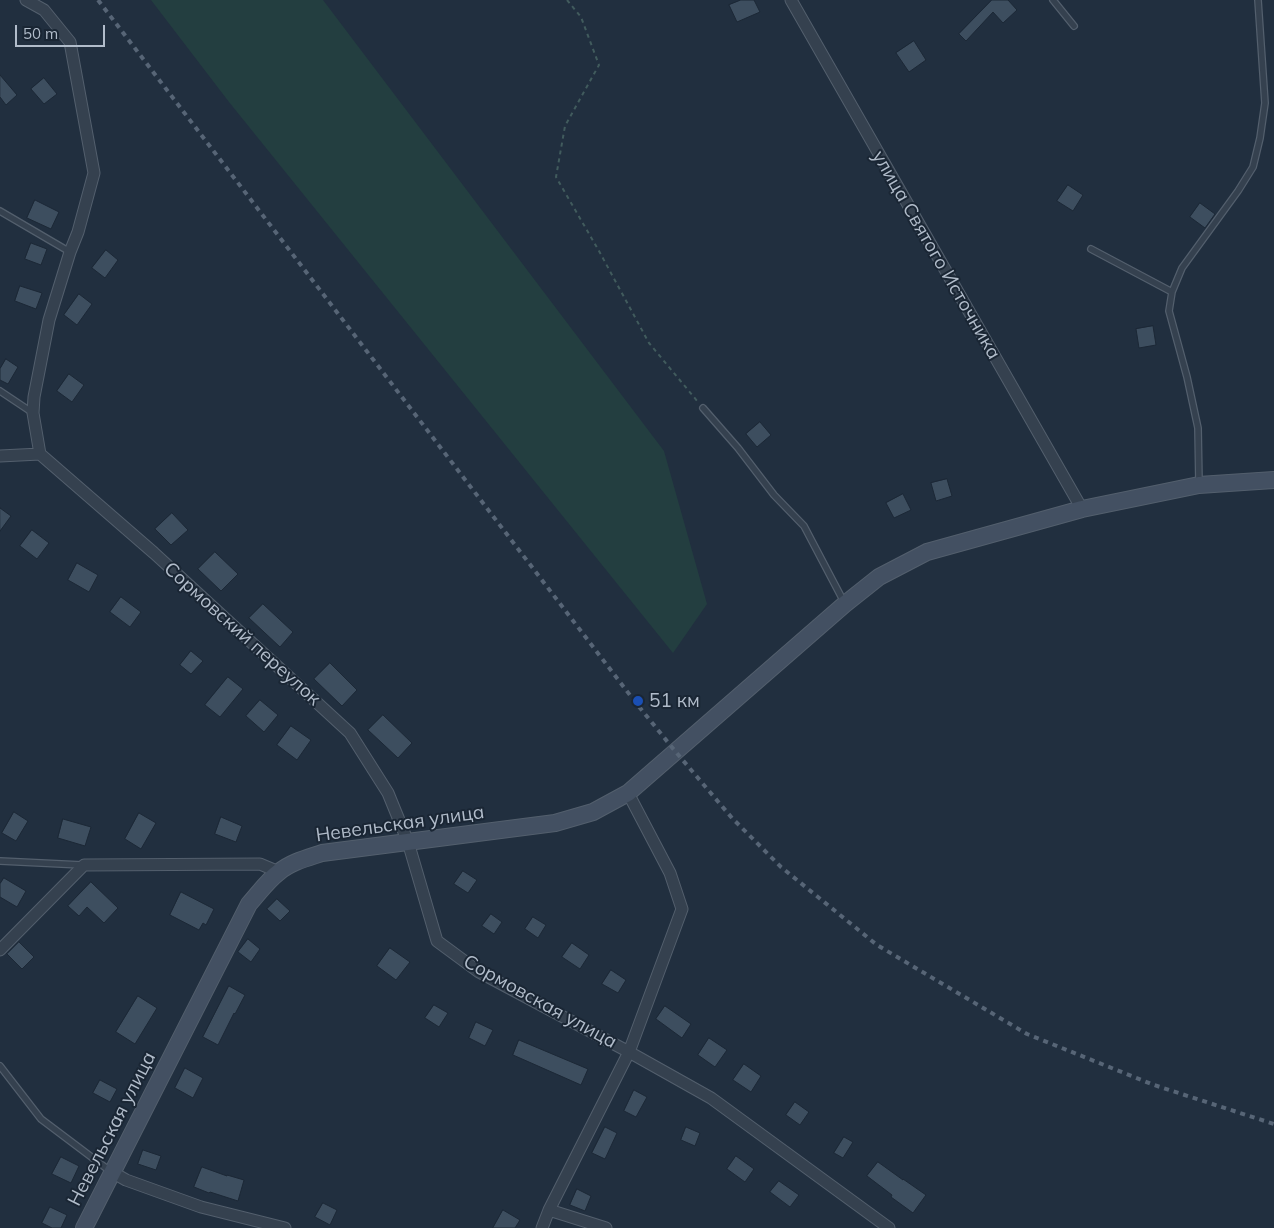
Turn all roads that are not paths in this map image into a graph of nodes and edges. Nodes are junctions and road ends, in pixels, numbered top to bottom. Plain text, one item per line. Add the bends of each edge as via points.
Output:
1 (26, 0) edge
2 (791, 0) edge
3 (1053, 0) edge
4 (1258, 0) edge
5 (1074, 26) dead end
6 (0, 211) edge
7 (1091, 249) dead end
8 (70, 252) junction
9 (1172, 292) junction
10 (0, 391) edge
11 (703, 408) road end
12 (33, 413) junction
13 (40, 454) junction
14 (0, 456) edge
15 (1274, 480) edge
16 (1199, 485) junction
17 (1082, 509) junction
18 (845, 604) junction
19 (628, 793) junction
20 (408, 842) junction
21 (0, 861) edge
22 (84, 865) junction
23 (279, 872) junction
24 (0, 950) edge
25 (629, 1052) junction
26 (0, 1066) edge
27 (112, 1172) junction
28 (549, 1210) junction
29 (85, 1228) edge
30 (285, 1228) edge
31 (542, 1228) edge
32 (606, 1228) edge
33 (889, 1228) edge

1 - 8 street via 44,10 70,42 94,173
2 - 17 street, улица Святого Источника
3 - 5 lane
4 - 9 lane via 1265,103 1253,167 1182,268
6 - 8 lane
7 - 9 lane
8 - 12 street via 49,320
9 - 16 lane via 1169,311 1198,428
10 - 12 lane
11 - 18 lane via 774,495 804,526
12 - 13 street
13 - 14 street
13 - 20 street, Сормовский переулок via 154,553 350,733 388,793
15 - 16 street, Невельская улица
16 - 17 street, Невельская улица
17 - 18 street, Невельская улица via 927,552 879,577
18 - 19 street, Невельская улица
19 - 20 street, Невельская улица via 593,812 555,823
19 - 25 street, Сормовская улица via 670,873 682,909
20 - 23 street, Невельская улица via 322,853
20 - 25 street, Сормовская улица via 437,940 479,972
21 - 22 lane
22 - 23 street via 260,864
22 - 24 street
23 - 27 street, Невельская улица via 249,904
25 - 28 street
25 - 33 street, Сормовская улица via 711,1098
26 - 27 lane via 42,1119
27 - 29 street, Невельская улица
27 - 30 street via 201,1207
28 - 31 street
28 - 32 street

